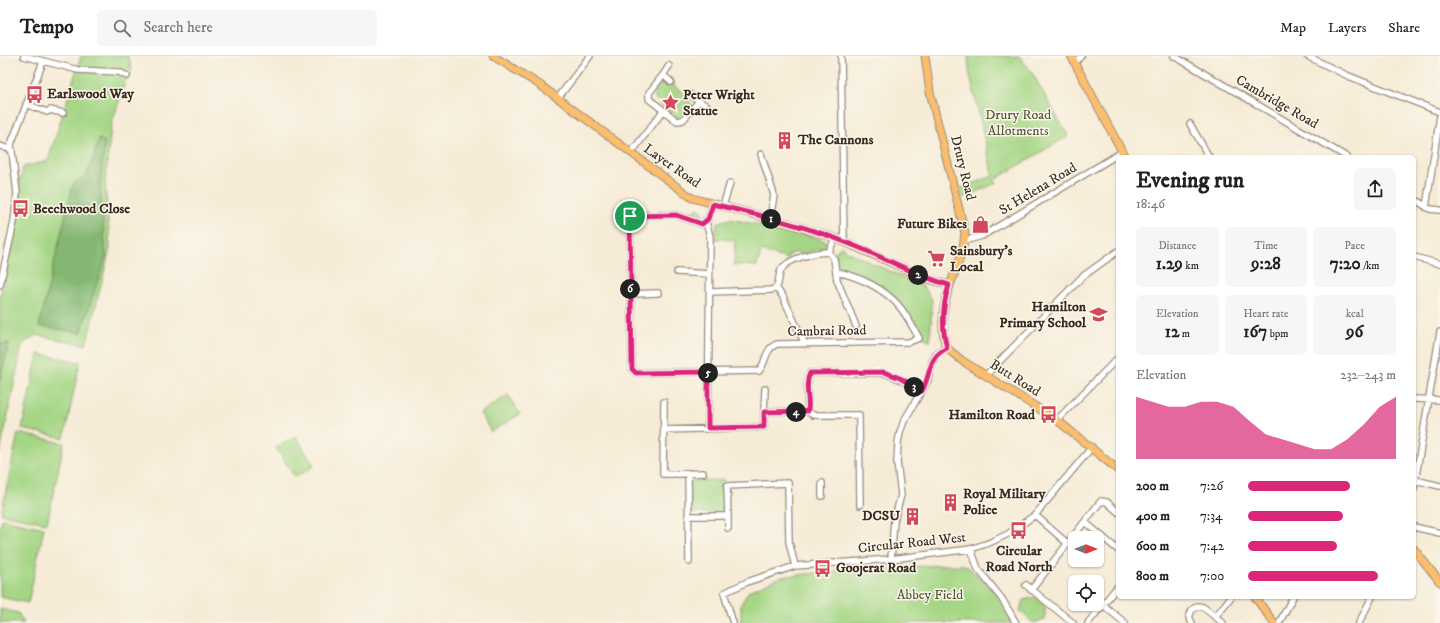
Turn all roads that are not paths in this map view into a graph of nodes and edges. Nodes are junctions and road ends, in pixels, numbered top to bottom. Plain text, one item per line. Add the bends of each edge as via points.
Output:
1 (24, 56) edge
2 (493, 56) edge
3 (590, 56) edge
4 (840, 56) edge
5 (925, 56) edge
6 (1071, 56) edge
7 (1081, 56) edge
8 (1174, 56) edge
9 (1307, 56) edge
10 (43, 62) junction
11 (1075, 63) junction
12 (669, 66) dead end
13 (663, 75) junction
14 (127, 76) dead end
15 (671, 82) dead end
16 (690, 95) dead end
17 (558, 98) junction
18 (699, 101) junction
19 (26, 104) junction
20 (708, 107) dead end
21 (663, 111) junction
22 (1440, 112) edge
23 (63, 113) dead end
24 (1440, 116) edge
25 (1190, 124) dead end
26 (0, 146) edge
27 (12, 150) junction
28 (631, 153) junction
29 (761, 154) dead end
30 (1123, 154) edge
31 (1208, 155) edge
32 (1344, 155) edge
33 (1116, 158) edge
34 (730, 183) dead end
35 (1416, 200) edge
36 (713, 204) junction
37 (723, 206) junction
38 (1426, 207) junction
39 (1440, 210) edge
40 (770, 219) junction
41 (706, 222) junction
42 (836, 238) junction
43 (844, 241) junction
44 (964, 242) junction
45 (829, 252) junction
46 (1116, 252) edge
47 (1416, 258) edge
48 (1440, 264) edge
49 (2, 272) edge
50 (677, 272) dead end
51 (837, 272) junction
52 (709, 274) junction
53 (949, 285) junction
54 (0, 286) edge
55 (776, 288) junction
56 (710, 292) junction
57 (658, 293) dead end
58 (630, 294) junction
59 (856, 326) dead end
60 (1440, 332) edge
61 (806, 344) junction
62 (947, 348) junction
63 (1116, 360) edge
64 (708, 372) junction
65 (986, 375) junction
66 (765, 389) dead end
67 (922, 391) junction
68 (1416, 399) edge
69 (1429, 400) junction
70 (1440, 400) edge
71 (664, 402) dead end
72 (808, 411) junction
73 (764, 412) junction
74 (1057, 420) junction
75 (708, 428) junction
76 (664, 430) junction
77 (1092, 447) junction
78 (1116, 468) edge
79 (688, 473) junction
80 (703, 473) dead end
81 (1416, 474) edge
82 (1416, 480) edge
83 (822, 483) dead end
84 (1440, 486) edge
85 (822, 496) dead end
86 (860, 505) dead end
87 (1116, 510) edge
88 (1035, 515) junction
89 (688, 516) junction
90 (728, 516) junction
91 (1085, 522) junction
92 (1416, 527) edge
93 (728, 528) dead end
94 (1440, 533) edge
95 (1067, 543) junction
96 (1116, 548) edge
97 (971, 549) junction
98 (1416, 552) edge
99 (891, 559) junction
100 (688, 562) dead end
101 (795, 566) junction
102 (1440, 582) edge
103 (1026, 585) dead end
104 (1116, 589) edge
105 (1031, 590) junction
106 (1229, 599) edge
107 (1256, 599) edge
108 (1292, 599) edge
109 (1371, 599) edge
110 (1104, 604) edge
111 (1104, 606) edge
112 (1098, 611) edge
113 (1215, 617) junction
114 (733, 623) edge
115 (1016, 623) edge
116 (1073, 623) edge
117 (1088, 623) edge
118 (1125, 623) edge
119 (1192, 623) edge
120 (1223, 623) edge
121 (1274, 623) edge
122 (1280, 623) edge
123 (1358, 623) edge

1 - 10 street
2 - 17 main road, Layer Road
3 - 17 street
4 - 43 street
5 - 44 main road, Drury Road via 930,92 963,223
6 - 11 main road
7 - 11 street
8 - 32 street, Cambridge Road
9 - 22 street via 1346,75
10 - 14 street via 78,70 119,72
10 - 19 street
11 - 30 main road
12 - 13 street
13 - 15 street
13 - 21 street via 649,93 649,99
16 - 18 street
17 - 28 main road, Layer Road
18 - 20 street
18 - 21 street via 683,120 677,121
19 - 23 street via 47,112 50,110
19 - 27 street via 11,144
21 - 28 street
24 - 38 street
25 - 31 street
26 - 27 street
27 - 49 street via 17,193 14,222
28 - 36 main road, Layer Road via 686,194
29 - 40 street via 774,195
33 - 44 street, St Helena Road via 982,236
34 - 37 street
35 - 38 street
36 - 37 main road, Layer Road
36 - 41 street
37 - 40 main road, Layer Road
38 - 39 street
40 - 42 main road, Layer Road
41 - 52 street via 710,237
41 - 58 street via 698,224 676,215 630,216
42 - 43 main road, Layer Road
42 - 45 street
43 - 53 main road, Layer Road via 928,279
44 - 53 main road, Drury Road
45 - 51 street via 834,259
45 - 55 street via 817,252 787,264 780,272
46 - 65 street via 1082,277
47 - 48 street
49 - 54 street
50 - 52 street
51 - 59 street via 837,280
51 - 61 street, Cambrai Road via 851,276 888,296 901,308 919,338 909,342
52 - 56 street
53 - 62 main road via 942,316
55 - 56 street
55 - 61 street
56 - 64 street
57 - 58 street
58 - 64 street, Cambrai Road via 632,369 636,373
60 - 69 street
61 - 64 street, Cambrai Road via 777,344 771,347 759,371
62 - 65 main road, Butt Road
62 - 67 street via 937,353
63 - 74 street
64 - 75 street
65 - 74 main road, Butt Road
66 - 73 street
67 - 72 street via 884,372 810,373 807,378
67 - 99 street via 904,422 898,443 897,462 901,495 894,521
68 - 69 street
69 - 70 street
69 - 81 street
71 - 76 street
72 - 73 street
72 - 86 street via 813,415 859,415
73 - 75 street via 764,427
74 - 77 main road, Butt Road
75 - 76 street
76 - 79 street via 663,474
77 - 78 main road, Butt Road
77 - 88 street, Circular Road West
79 - 80 street
79 - 89 street
82 - 84 street
83 - 85 street
87 - 91 street via 1107,502 1101,501
88 - 95 street
88 - 97 street, Circular Road West via 1008,534
89 - 90 street
89 - 100 street
90 - 93 street
90 - 101 street via 727,486 788,484 789,542
91 - 95 street
91 - 96 street
92 - 94 street
95 - 105 street
97 - 99 street, Circular Road West
97 - 115 street via 978,569 1002,599
98 - 102 main road
99 - 101 street, Circular Road West
101 - 114 street, Circular Road West via 747,582 724,593
103 - 105 street
104 - 110 street
105 - 116 street
106 - 113 street
107 - 121 main road
108 - 122 street
109 - 123 street
111 - 118 street
112 - 117 street
113 - 119 street via 1203,607 1197,606 1189,617
113 - 120 street

